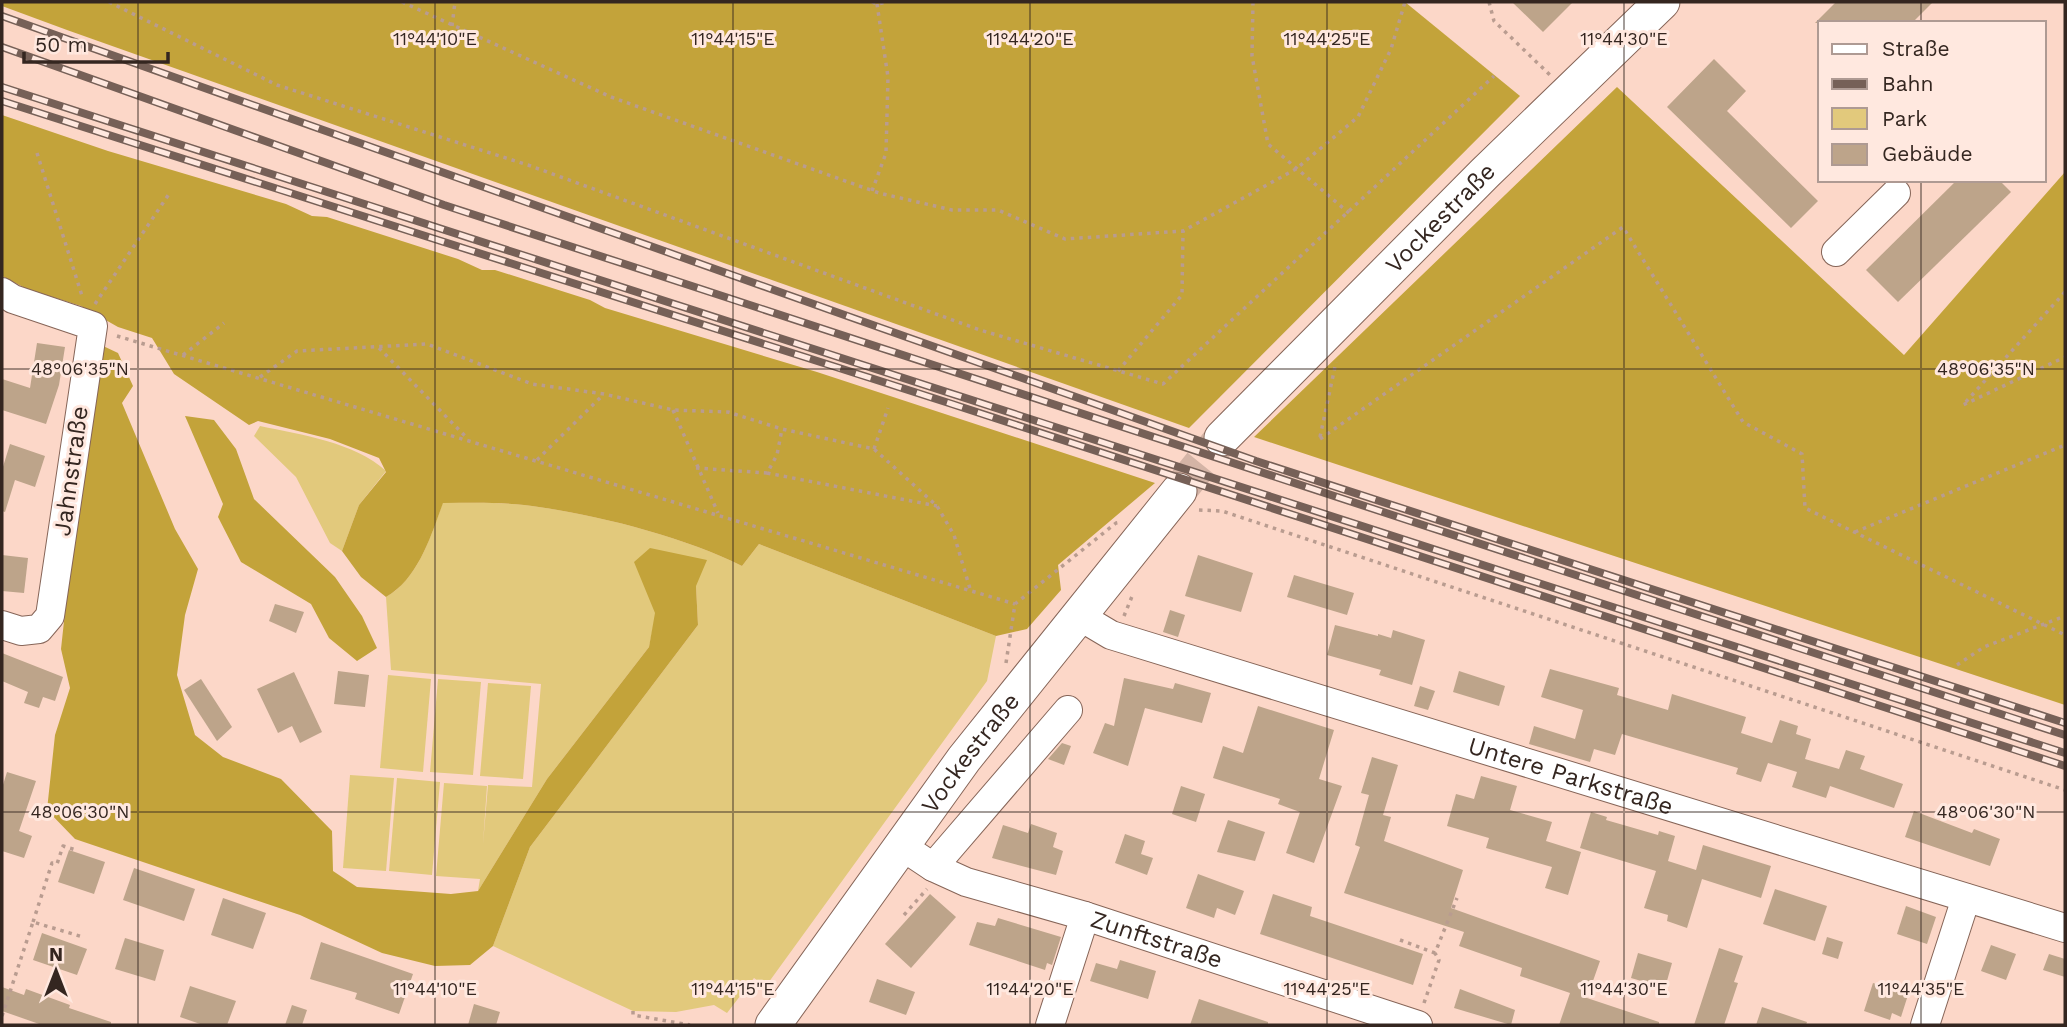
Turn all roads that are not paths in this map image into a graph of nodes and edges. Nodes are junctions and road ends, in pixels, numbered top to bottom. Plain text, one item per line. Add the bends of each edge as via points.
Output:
1 (1662, 2) edge
2 (1896, 193) dead end
3 (1836, 252) dead end
4 (2, 292) edge
5 (1222, 438) tunnel mouth
6 (1179, 491) tunnel mouth
7 (1079, 617) junction
8 (2, 625) edge
9 (1068, 710) dead end
10 (900, 845) junction
11 (938, 869) junction
12 (1966, 898) junction
13 (1086, 916) junction
14 (2065, 928) edge
15 (774, 1025) edge
16 (1050, 1025) edge
17 (1417, 1025) edge
18 (1925, 1025) edge

1 - 5 main road, Vockestraße
2 - 3 street
4 - 8 street, Jahnstraße via 13,299 95,320 50,616 39,629 21,631
6 - 7 main road, Vockestraße
7 - 10 main road, Vockestraße
7 - 12 street, Untere Parkstraße via 1111,635
9 - 11 street
10 - 11 street, Zunftstraße
10 - 15 main road, Vockestraße
11 - 13 street, Zunftstraße
12 - 14 street, Untere Parkstraße
12 - 18 street
13 - 16 street
13 - 17 street, Zunftstraße

